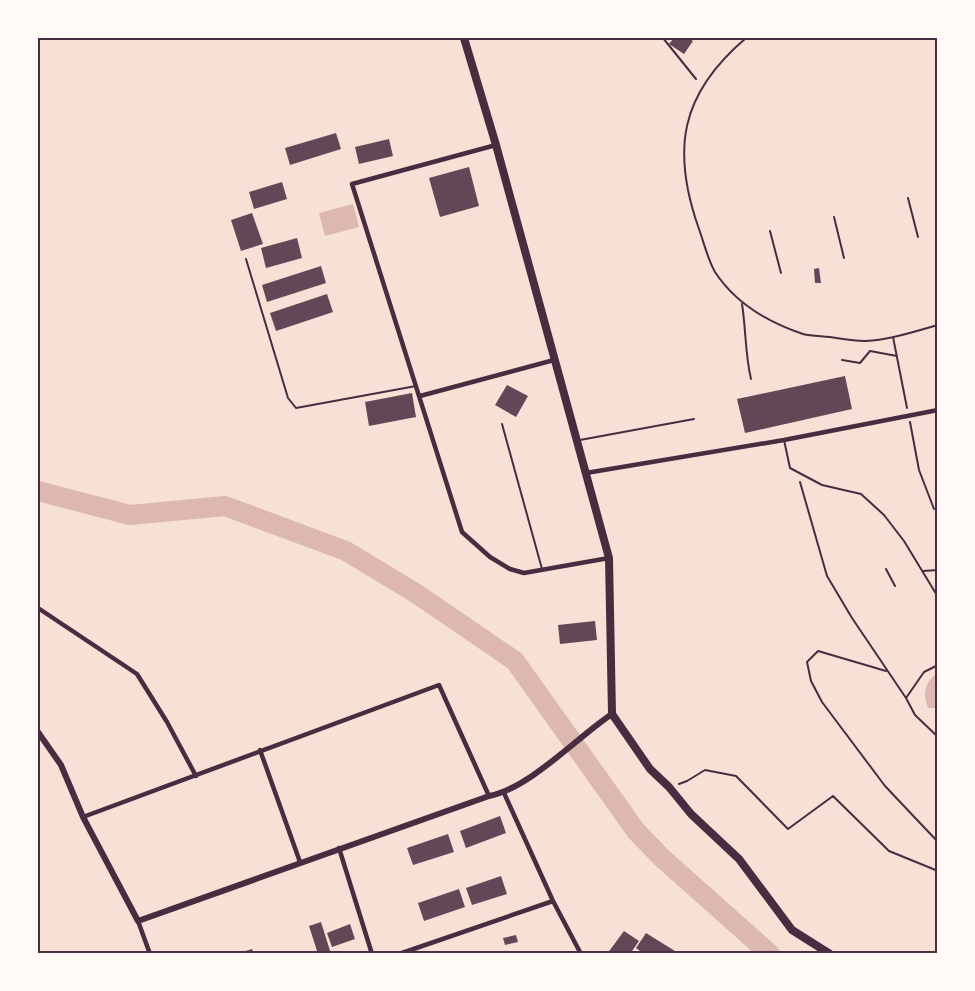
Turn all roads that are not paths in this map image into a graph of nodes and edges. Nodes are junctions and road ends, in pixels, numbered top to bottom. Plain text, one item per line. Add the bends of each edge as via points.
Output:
1 (464, 38) edge
2 (496, 145) junction
3 (246, 259) dead end
4 (554, 360) junction
5 (417, 386) junction
6 (420, 396) junction
7 (938, 410) edge
8 (694, 419) dead end
9 (502, 424) dead end
10 (577, 440) junction
11 (784, 440) junction
12 (586, 473) junction
13 (609, 558) junction
14 (542, 569) junction
15 (938, 570) edge
16 (923, 571) junction
17 (938, 597) edge
18 (38, 608) edge
19 (612, 714) junction
20 (38, 732) edge
21 (260, 750) junction
22 (196, 776) junction
23 (504, 793) junction
24 (489, 796) junction
25 (83, 817) junction
26 (339, 848) junction
27 (300, 862) junction
28 (553, 901) junction
29 (138, 921) junction
30 (150, 954) edge
31 (372, 954) edge
32 (399, 954) edge
33 (581, 954) edge
34 (830, 954) edge

1 - 2 main road
2 - 4 main road
2 - 5 street via 352,184
3 - 5 lane via 288,398 296,408
4 - 6 street
4 - 10 main road
5 - 6 street
6 - 14 street via 462,532 510,569 524,573
7 - 11 street
8 - 10 lane
9 - 14 lane
10 - 12 main road
11 - 12 street
11 - 16 lane via 790,468 822,484 861,494 884,515
12 - 13 main road
13 - 14 street
13 - 19 main road
15 - 16 lane
16 - 17 lane
18 - 22 street via 137,674
19 - 23 street
19 - 34 main road via 650,769 739,859 792,930
20 - 25 street via 61,765
21 - 22 street
21 - 24 street via 439,685
21 - 27 street
22 - 25 street
23 - 24 street
23 - 28 street
24 - 26 street
25 - 29 street
26 - 27 street
26 - 31 street
27 - 29 street
28 - 32 street
28 - 33 street
29 - 30 street

